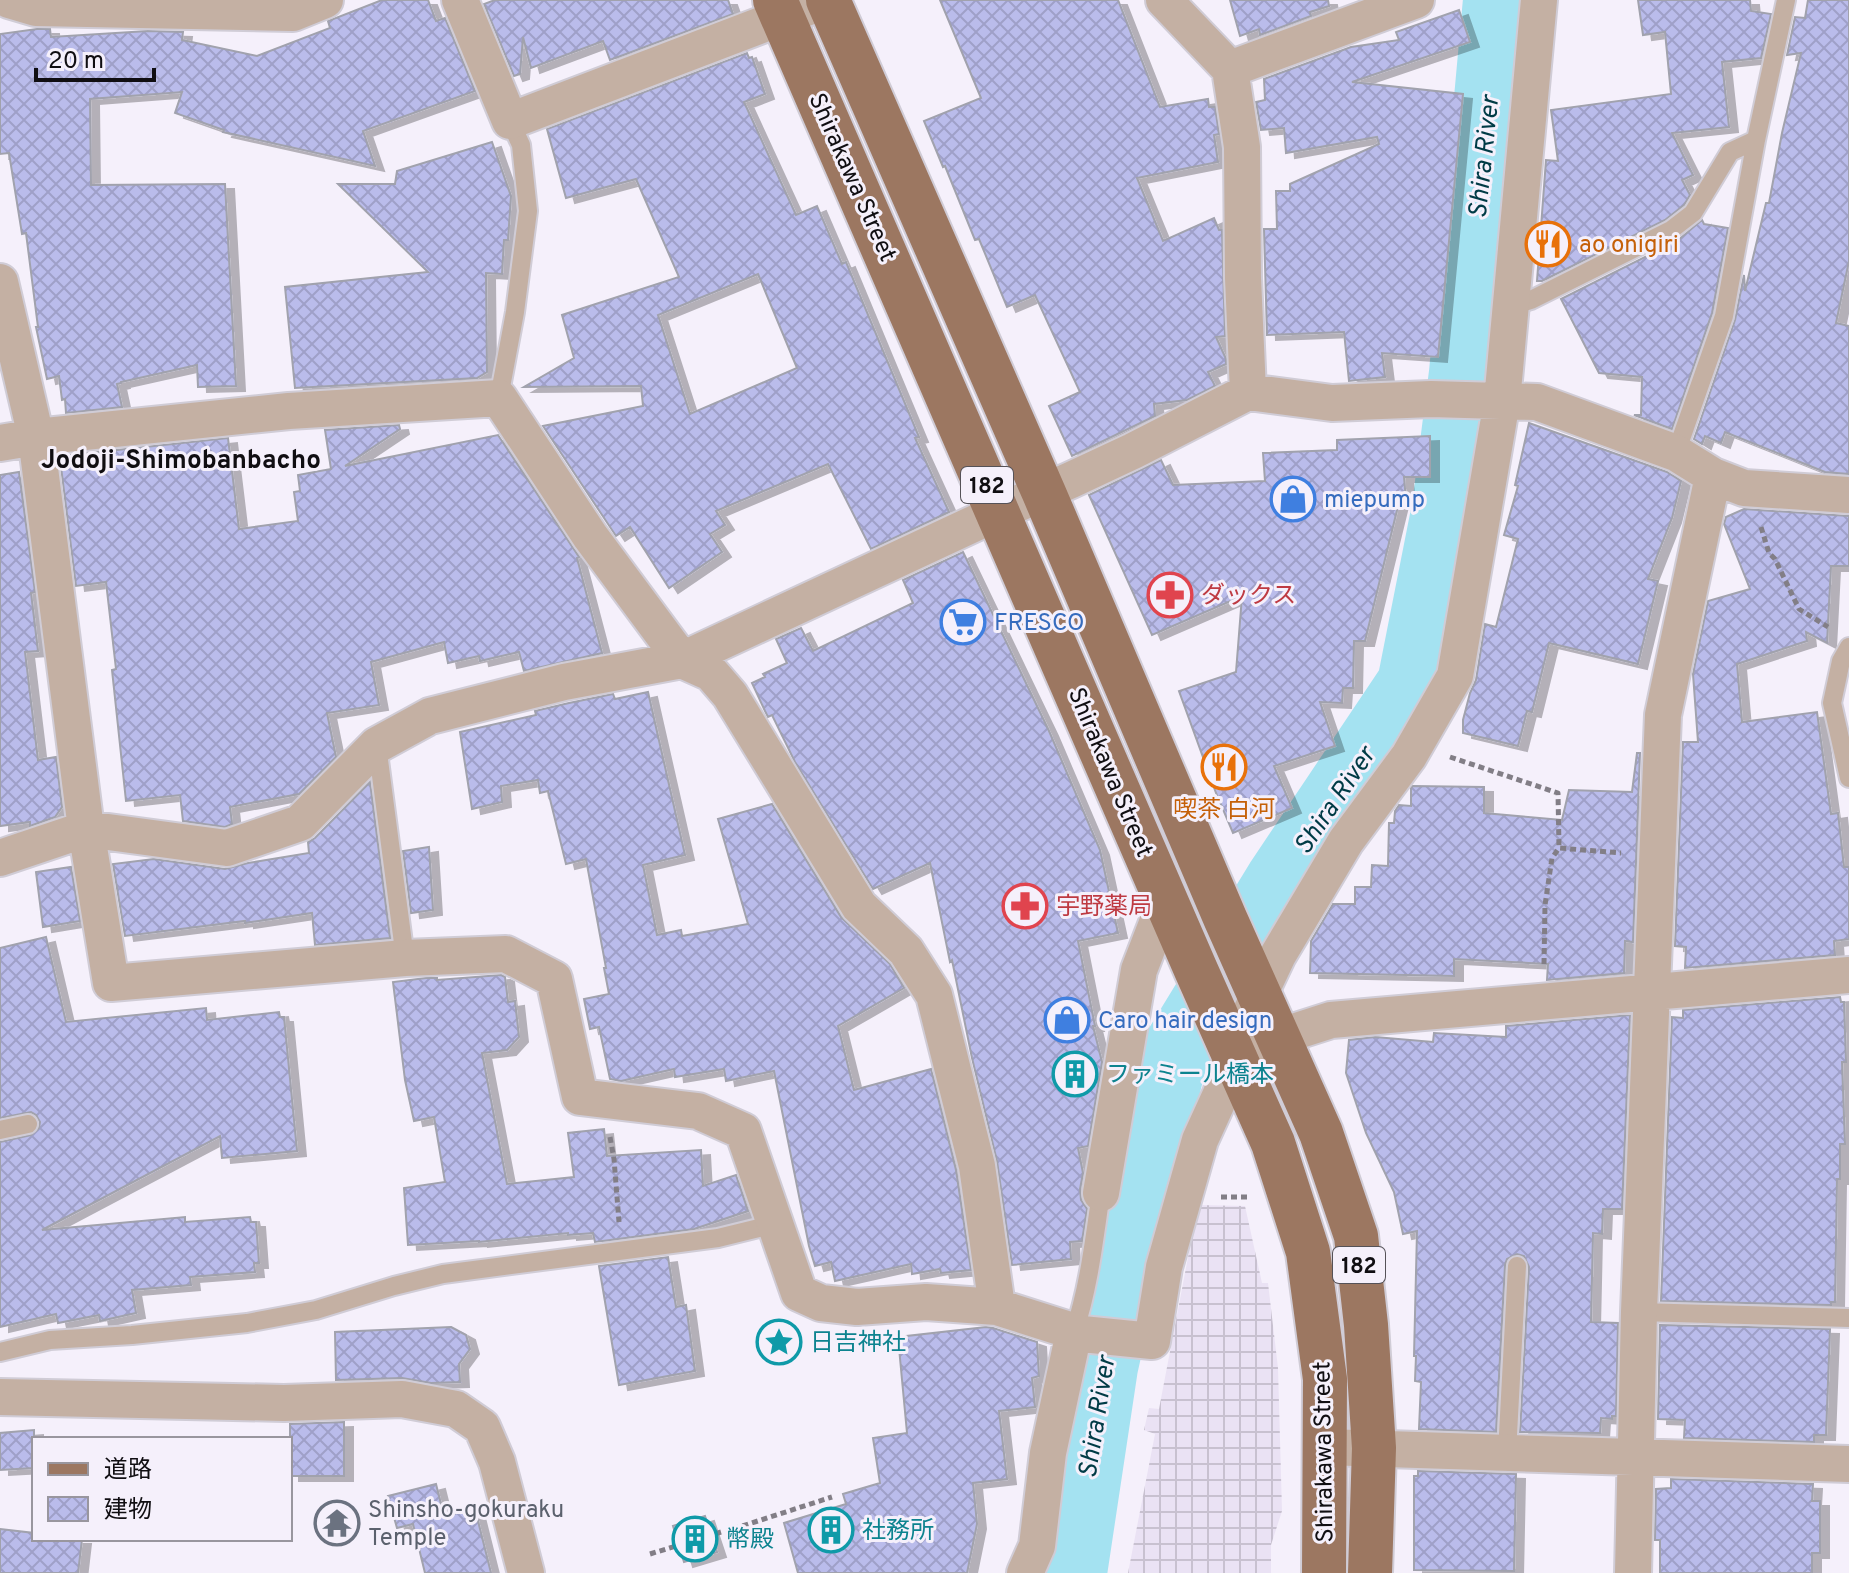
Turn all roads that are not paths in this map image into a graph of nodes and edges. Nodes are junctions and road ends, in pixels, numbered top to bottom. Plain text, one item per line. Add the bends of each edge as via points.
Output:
1 (9, 0) edge
2 (325, 0) edge
3 (460, 0) edge
4 (828, 0) edge
5 (1164, 0) edge
6 (1416, 0) edge
7 (1539, 0) edge
8 (1786, 0) edge
9 (180, 6) edge
10 (779, 9) edge
11 (1230, 69) junction
12 (510, 121) junction
13 (1756, 140) junction
14 (0, 282) edge
15 (1511, 306) junction
16 (1248, 392) junction
17 (499, 398) junction
18 (1489, 400) junction
19 (36, 437) junction
20 (0, 443) edge
21 (1676, 453) junction
22 (1713, 476) junction
23 (1044, 493) junction
24 (1849, 495) edge
25 (999, 512) junction
26 (1849, 647) edge
27 (682, 660) junction
28 (377, 745) junction
29 (1849, 778) edge
30 (86, 829) junction
31 (0, 858) edge
32 (1166, 900) junction
33 (405, 958) junction
34 (1849, 975) edge
35 (1255, 986) junction
36 (1651, 992) junction
37 (1278, 1037) junction
38 (1228, 1041) junction
39 (28, 1124) dead end
40 (0, 1130) edge
41 (1101, 1193) joint
42 (775, 1224) junction
43 (1517, 1266) dead end
44 (997, 1307) junction
45 (1639, 1312) junction
46 (1849, 1318) edge
47 (1078, 1333) junction
48 (0, 1352) edge
49 (0, 1397) edge
50 (1325, 1447) junction
51 (1374, 1448) junction
52 (1507, 1453) junction
53 (1634, 1457) junction
54 (1849, 1464) edge
55 (526, 1573) edge
56 (1025, 1573) edge
57 (1324, 1573) edge
58 (1370, 1573) edge
59 (1633, 1573) edge

1 - 9 street via 36,8
2 - 9 street via 293,13
3 - 12 street
4 - 10 street
4 - 23 main road, Shirakawa Street / 182
5 - 11 street
6 - 11 street
7 - 15 street
8 - 13 lane
10 - 12 street
10 - 25 main road, Shirakawa Street / 182
11 - 16 street via 1242,147
12 - 17 lane via 521,145 528,211
13 - 15 lane via 1730,152 1693,213 1671,230
13 - 21 lane via 1724,316
14 - 19 street
15 - 18 street
16 - 18 street via 1332,403
16 - 23 street
17 - 19 street via 289,411
17 - 27 street via 590,536
18 - 21 street via 1537,402
18 - 35 street via 1455,676 1415,746 1346,841
19 - 20 street
19 - 30 street
21 - 22 street
22 - 24 street via 1748,488
22 - 36 street via 1663,715
23 - 25 street
23 - 35 main road, Shirakawa Street / 182
25 - 27 street
25 - 32 main road, Shirakawa Street / 182
26 - 29 lane via 1832,703
27 - 28 street via 564,682 430,716
27 - 44 street via 711,673 730,695 859,906 906,951 934,995 977,1166
28 - 30 street via 300,823 227,848
28 - 33 lane
30 - 31 street
30 - 33 street via 111,983
32 - 38 main road, Shirakawa Street / 182
32 - 41 street via 1139,970
33 - 42 street via 506,954 554,979 580,1097 698,1111 743,1131
34 - 36 street
35 - 37 main road, Shirakawa Street / 182
35 - 38 street
36 - 37 street via 1331,1020
36 - 45 street
37 - 38 street
37 - 51 main road, Shirakawa Street / 182 via 1321,1133 1356,1236
38 - 47 street via 1221,1094 1200,1140 1164,1267 1152,1341
38 - 50 main road, Shirakawa Street / 182 via 1273,1143 1308,1252 1325,1379
39 - 40 lane
41 - 47 lane
42 - 44 street via 799,1293 821,1303
42 - 48 lane via 718,1238 443,1274 316,1310 247,1323 50,1340
43 - 52 lane
44 - 47 street
45 - 46 lane
45 - 53 street
47 - 56 street via 1048,1453 1037,1546
49 - 55 street via 269,1403 402,1399 456,1409 482,1427 497,1462
50 - 51 street
50 - 57 main road, Shirakawa Street / 182
51 - 52 street
51 - 58 main road, Shirakawa Street / 182
52 - 53 street
53 - 54 street
53 - 59 street

